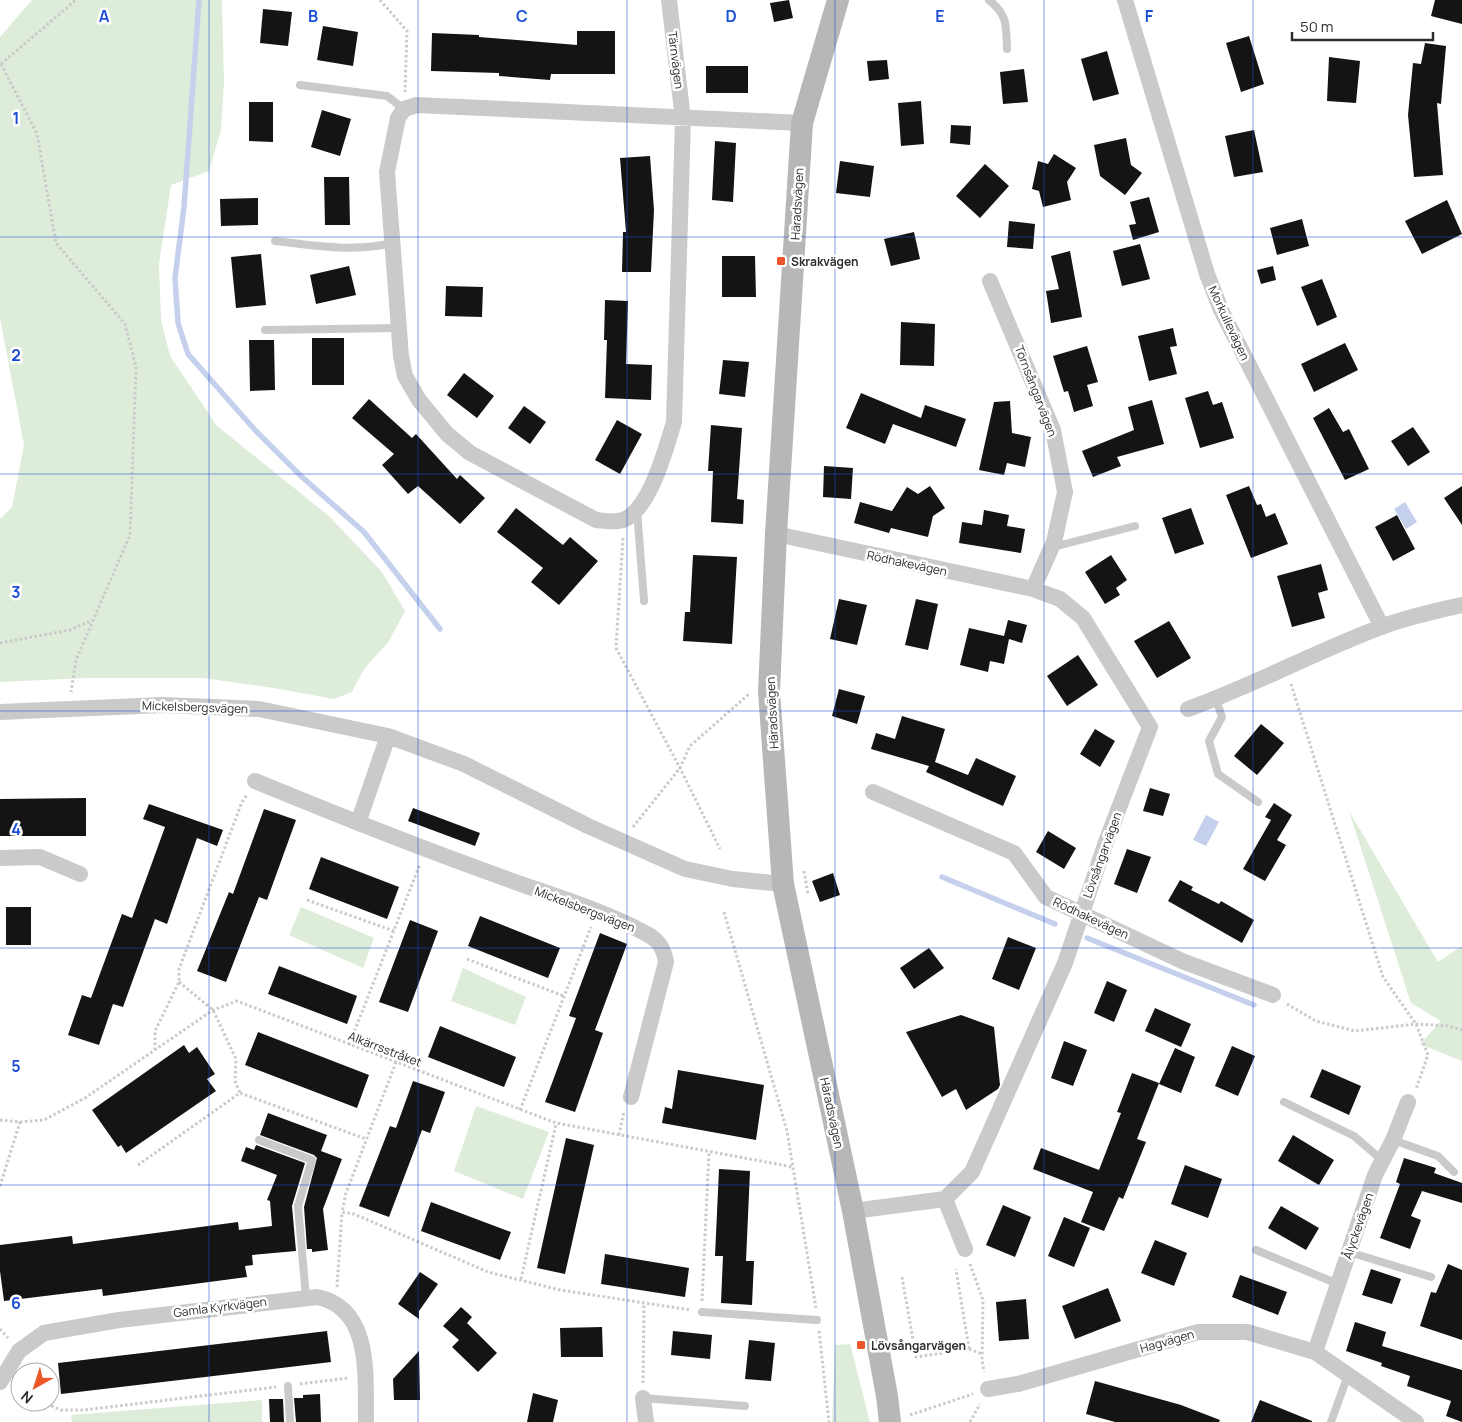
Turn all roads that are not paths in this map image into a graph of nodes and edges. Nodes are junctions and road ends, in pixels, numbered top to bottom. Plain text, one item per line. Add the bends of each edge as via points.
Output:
1 (669, 0) edge
2 (838, 0) edge
3 (988, 0) edge
4 (1125, 0) edge
5 (1007, 49) dead end
6 (300, 85) dead end
7 (404, 109) junction
8 (683, 119) junction
9 (802, 123) junction
10 (275, 242) dead end
11 (393, 243) junction
12 (990, 281) dead end
13 (399, 328) junction
14 (265, 330) dead end
15 (631, 515) junction
16 (1135, 526) dead end
17 (776, 534) junction
18 (1051, 548) junction
19 (1033, 590) junction
20 (644, 600) dead end
21 (1462, 605) edge
22 (1382, 627) junction
23 (1216, 699) junction
24 (1188, 709) dead end
25 (0, 712) edge
26 (1150, 727) joint
27 (388, 736) junction
28 (255, 780) road end
29 (873, 792) dead end
30 (1258, 802) dead end
31 (358, 824) junction
32 (0, 858) edge
33 (80, 874) dead end
34 (783, 884) junction
35 (1081, 914) junction
36 (1273, 995) road end
37 (631, 1097) road end
38 (1284, 1102) dead end
39 (1408, 1102) road end
40 (259, 1140) dead end
41 (1393, 1140) junction
42 (1383, 1161) junction
43 (1454, 1172) dead end
44 (945, 1199) junction
45 (853, 1211) junction
46 (965, 1249) road end
47 (1256, 1250) dead end
48 (1349, 1252) junction
49 (1431, 1277) dead end
50 (1338, 1284) junction
51 (306, 1297) junction
52 (702, 1312) road end
53 (818, 1320) road end
54 (1315, 1352) junction
55 (1348, 1375) junction
56 (0, 1382) edge
57 (288, 1386) road end
58 (988, 1388) road end
59 (643, 1398) joint
60 (745, 1406) dead end
61 (900, 1418) edge
62 (290, 1422) edge
63 (366, 1422) edge
64 (646, 1422) edge
65 (1332, 1422) edge
66 (1416, 1422) edge

1 - 8 street, Tärnvägen
2 - 9 street, Häradsvägen
3 - 5 lane via 1000,9 1005,20
4 - 22 street, Morkullevägen via 1207,274 1221,310
6 - 7 lane via 386,96
7 - 8 street via 417,104
7 - 11 street via 398,118 387,172
8 - 9 street
8 - 15 street via 674,422 644,501
9 - 17 street, Häradsvägen
10 - 11 lane via 342,248
11 - 13 street
12 - 18 street, Törnsångarvägen via 1053,430 1065,492
13 - 14 lane
13 - 15 street via 406,376 419,400 446,434 470,453 596,520 612,522
15 - 20 lane
16 - 18 lane
17 - 19 street, Rödhakevägen
17 - 34 street, Häradsvägen via 769,692
18 - 19 street, Törnsångarvägen
19 - 26 street, Rödhakevägen via 1060,599 1083,618
21 - 22 street
22 - 23 street
23 - 24 street
23 - 30 lane via 1222,716 1209,741 1218,774
25 - 27 street, Mickelsbergsvägen via 163,705 259,709
26 - 35 street, Lövsångarvägen
27 - 31 street
27 - 34 street, Mickelsbergsvägen via 464,764 685,869 733,879
28 - 31 street, Mickelsbergsvägen
29 - 35 street, Rödhakevägen via 1014,853 1046,897
31 - 37 street, Mickelsbergsvägen via 596,912 646,933 665,950 666,962
32 - 33 street via 40,857
34 - 45 street, Häradsvägen
35 - 36 street, Rödhakevägen via 1182,961
35 - 44 street, Lövsångarvägen via 1065,963 972,1172
38 - 42 lane via 1354,1136
39 - 41 street, Ålyckevägen
40 - 51 lane via 312,1160 298,1206
41 - 42 street, Ålyckevägen
41 - 43 lane via 1438,1156
42 - 48 street, Ålyckevägen via 1375,1175
44 - 45 street
44 - 46 street
45 - 61 street, Häradsvägen via 887,1396
47 - 50 lane
48 - 49 lane
48 - 50 street, Ålyckevägen
50 - 54 street, Ålyckevägen
51 - 56 street, Gamla Kyrkvägen via 119,1320 44,1333 19,1352
51 - 63 street, Gamla Kyrkvägen via 333,1302 350,1317 359,1331 365,1376
52 - 53 lane
54 - 55 street, Hagvägen
54 - 58 street, Hagvägen via 1248,1332 1198,1332 1018,1384
55 - 65 lane
55 - 66 street, Hagvägen
57 - 62 lane
59 - 60 lane
59 - 64 street

